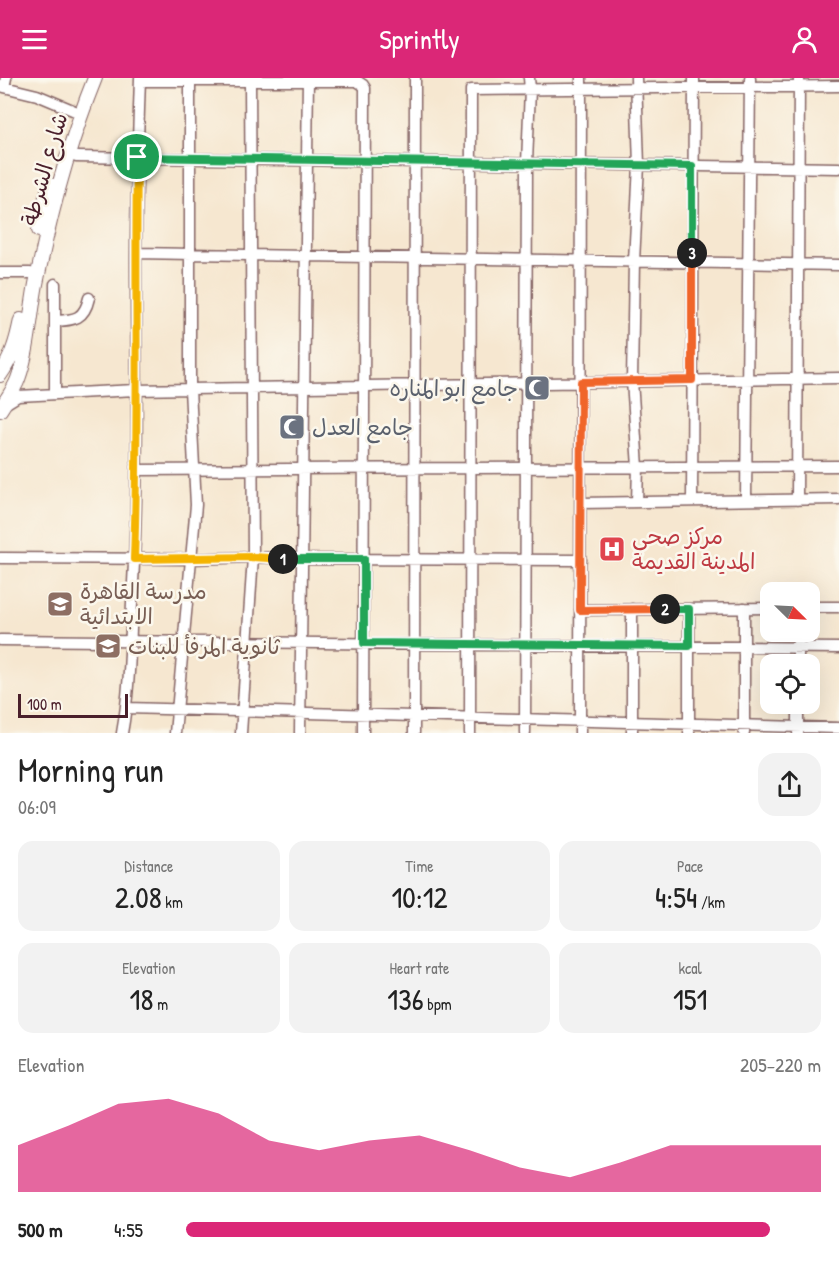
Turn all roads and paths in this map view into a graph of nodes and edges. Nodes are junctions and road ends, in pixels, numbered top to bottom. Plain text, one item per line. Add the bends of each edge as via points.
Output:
1 (6, 78) edge
2 (87, 78) edge
3 (95, 78) edge
4 (415, 78) edge
5 (140, 80) edge
6 (190, 80) edge
7 (308, 80) edge
8 (254, 81) edge
9 (750, 82) edge
10 (799, 82) edge
11 (581, 83) edge
12 (636, 83) edge
13 (694, 83) edge
14 (530, 84) edge
15 (839, 86) edge
16 (75, 111) junction
17 (76, 157) dead end
18 (137, 157) junction
19 (190, 158) junction
20 (250, 159) junction
21 (307, 160) junction
22 (365, 161) junction
23 (415, 162) junction
24 (471, 163) junction
25 (527, 163) junction
26 (581, 164) junction
27 (639, 165) junction
28 (692, 166) junction
29 (748, 167) junction
30 (798, 168) junction
31 (839, 168) edge
32 (136, 253) junction
33 (189, 254) junction
34 (251, 255) junction
35 (306, 256) junction
36 (365, 257) junction
37 (415, 258) junction
38 (471, 259) junction
39 (527, 260) junction
40 (581, 261) junction
41 (634, 261) junction
42 (692, 262) junction
43 (747, 263) junction
44 (798, 264) junction
45 (839, 265) edge
46 (0, 273) edge
47 (30, 273) junction
48 (55, 284) dead end
49 (88, 298) dead end
50 (55, 321) junction
51 (0, 375) edge
52 (797, 378) junction
53 (839, 378) edge
54 (747, 379) junction
55 (692, 380) junction
56 (632, 381) junction
57 (581, 382) junction
58 (526, 383) junction
59 (471, 384) junction
60 (415, 385) junction
61 (364, 386) junction
62 (304, 387) junction
63 (252, 388) junction
64 (190, 389) junction
65 (136, 390) junction
66 (55, 393) junction
67 (1, 405) edge
68 (797, 466) junction
69 (839, 466) edge
70 (638, 467) junction
71 (692, 467) junction
72 (746, 467) junction
73 (470, 468) junction
74 (526, 468) junction
75 (581, 468) junction
76 (303, 469) junction
77 (364, 469) junction
78 (415, 469) junction
79 (137, 470) junction
80 (196, 470) junction
81 (252, 470) junction
82 (839, 499) edge
83 (746, 500) junction
84 (797, 500) junction
85 (692, 501) junction
86 (638, 502) junction
87 (580, 503) junction
88 (253, 557) junction
89 (0, 558) edge
90 (134, 559) junction
91 (191, 559) junction
92 (302, 559) junction
93 (364, 559) junction
94 (414, 560) junction
95 (470, 560) junction
96 (526, 560) junction
97 (580, 560) junction
98 (820, 607) edge
99 (839, 607) edge
100 (744, 608) junction
101 (760, 608) edge
102 (632, 609) junction
103 (689, 609) junction
104 (580, 610) junction
105 (0, 640) edge
106 (130, 641) junction
107 (184, 641) junction
108 (247, 642) junction
109 (798, 642) edge
110 (301, 643) junction
111 (364, 643) junction
112 (414, 644) junction
113 (470, 644) junction
114 (525, 645) junction
115 (580, 645) junction
116 (632, 646) junction
117 (689, 646) junction
118 (744, 647) junction
119 (798, 647) junction
120 (839, 648) edge
121 (798, 654) edge
122 (127, 708) junction
123 (177, 710) junction
124 (242, 711) junction
125 (300, 713) junction
126 (798, 714) edge
127 (364, 715) junction
128 (414, 716) junction
129 (470, 717) junction
130 (525, 719) junction
131 (580, 721) junction
132 (632, 728) edge
133 (689, 728) edge
134 (839, 728) edge
135 (744, 729) edge
136 (798, 730) edge
137 (122, 733) edge
138 (175, 733) edge
139 (241, 733) edge
140 (300, 733) edge
141 (363, 733) edge
142 (414, 733) edge
143 (470, 733) edge
144 (525, 733) edge
145 (580, 733) edge

1 - 16 street via 4,87
2 - 16 main road, شارع الشرطة
3 - 67 main road, شارع الشرطة via 58,183 23,364
4 - 23 street
5 - 6 street
5 - 18 street
6 - 8 street
6 - 19 street
7 - 8 street
7 - 21 street
7 - 22 street via 357,81 363,85
8 - 20 street
9 - 10 street
9 - 13 street
9 - 29 street
10 - 15 street
10 - 30 street
11 - 12 street
11 - 14 street
11 - 26 street
12 - 13 street
12 - 27 street
13 - 28 street
14 - 24 street via 471,90
14 - 25 street
16 - 47 main road, شارع الشرطة via 44,204
17 - 18 street
18 - 19 street
18 - 32 street
19 - 20 street
19 - 33 street
20 - 21 street
20 - 34 street
21 - 22 street
21 - 35 street
22 - 23 street
22 - 36 street
23 - 24 street
23 - 37 street
24 - 25 street
24 - 38 street
25 - 26 street
25 - 39 street
26 - 27 street
26 - 40 street
27 - 28 street
27 - 41 street
28 - 29 street
28 - 42 street
29 - 30 street
29 - 43 street
30 - 31 street
30 - 44 street
32 - 33 street
32 - 65 street
33 - 34 street
33 - 64 street
34 - 35 street
34 - 63 street
35 - 36 street
35 - 62 street
36 - 37 street
36 - 61 street
37 - 38 street
37 - 60 street
38 - 39 street
38 - 59 street
39 - 40 street
39 - 58 street
40 - 41 street
40 - 57 street
41 - 42 street
41 - 56 street
42 - 43 street
42 - 55 street
43 - 44 street
43 - 54 street
44 - 45 street
44 - 52 street
46 - 47 street
47 - 51 main road, شارع الشرطة via 17,341
48 - 50 street
49 - 50 street via 83,314 76,319
50 - 66 street
52 - 53 street
52 - 54 street
52 - 68 street
54 - 55 street
54 - 72 street
55 - 56 street
55 - 71 street
56 - 57 street
56 - 70 street
57 - 58 street
57 - 75 street
58 - 59 street
58 - 74 street
59 - 60 street
59 - 73 street
60 - 61 street
60 - 78 street
61 - 62 street
61 - 77 street
62 - 63 street
62 - 76 street
63 - 64 street
63 - 81 street
64 - 65 street
64 - 80 street
65 - 66 street
65 - 79 street
66 - 67 street via 18,396
68 - 69 street
68 - 72 street
68 - 84 street
70 - 71 street
70 - 75 street
70 - 86 street
71 - 72 street
71 - 85 street
72 - 83 street
73 - 74 street
73 - 78 street
73 - 95 street
74 - 75 street
74 - 96 street
75 - 87 street
76 - 77 street
76 - 81 street
76 - 92 street
77 - 78 street
77 - 93 street
78 - 94 street
79 - 80 street
79 - 90 street
80 - 81 street
80 - 91 street
81 - 88 street
82 - 84 street
83 - 84 street
83 - 85 street
85 - 86 street
86 - 87 street
87 - 97 street
88 - 91 street
88 - 92 street
88 - 108 street
89 - 90 street
90 - 91 street
90 - 106 street
91 - 107 street
92 - 93 street
92 - 110 street
93 - 94 street
93 - 111 street
94 - 95 street
94 - 112 street
95 - 96 street
95 - 113 street
96 - 97 street
96 - 114 street
97 - 104 street
98 - 99 street
100 - 101 street
100 - 103 street
100 - 118 street
102 - 103 street
102 - 104 street
102 - 116 street
103 - 117 street
104 - 115 street
105 - 106 street
106 - 107 street
106 - 122 street
107 - 108 street
107 - 123 street
108 - 110 street
108 - 124 street
109 - 119 street
110 - 111 street
110 - 125 street
111 - 112 street
111 - 127 street
112 - 113 street
112 - 128 street
113 - 114 street
113 - 129 street
114 - 115 street
114 - 130 street
115 - 116 street
115 - 131 street
116 - 117 street
116 - 132 street
117 - 118 street
117 - 133 street
118 - 119 street
118 - 135 street
119 - 120 street
119 - 121 street
122 - 123 street
122 - 137 street
123 - 124 street
123 - 138 street
124 - 125 street
124 - 139 street
125 - 127 street
125 - 140 street
126 - 136 street
127 - 128 street
127 - 141 street
128 - 129 street
128 - 142 street
129 - 130 street
129 - 143 street
130 - 131 street
130 - 144 street
131 - 132 street
131 - 145 street
132 - 133 street
133 - 135 street
134 - 136 street
135 - 136 street

